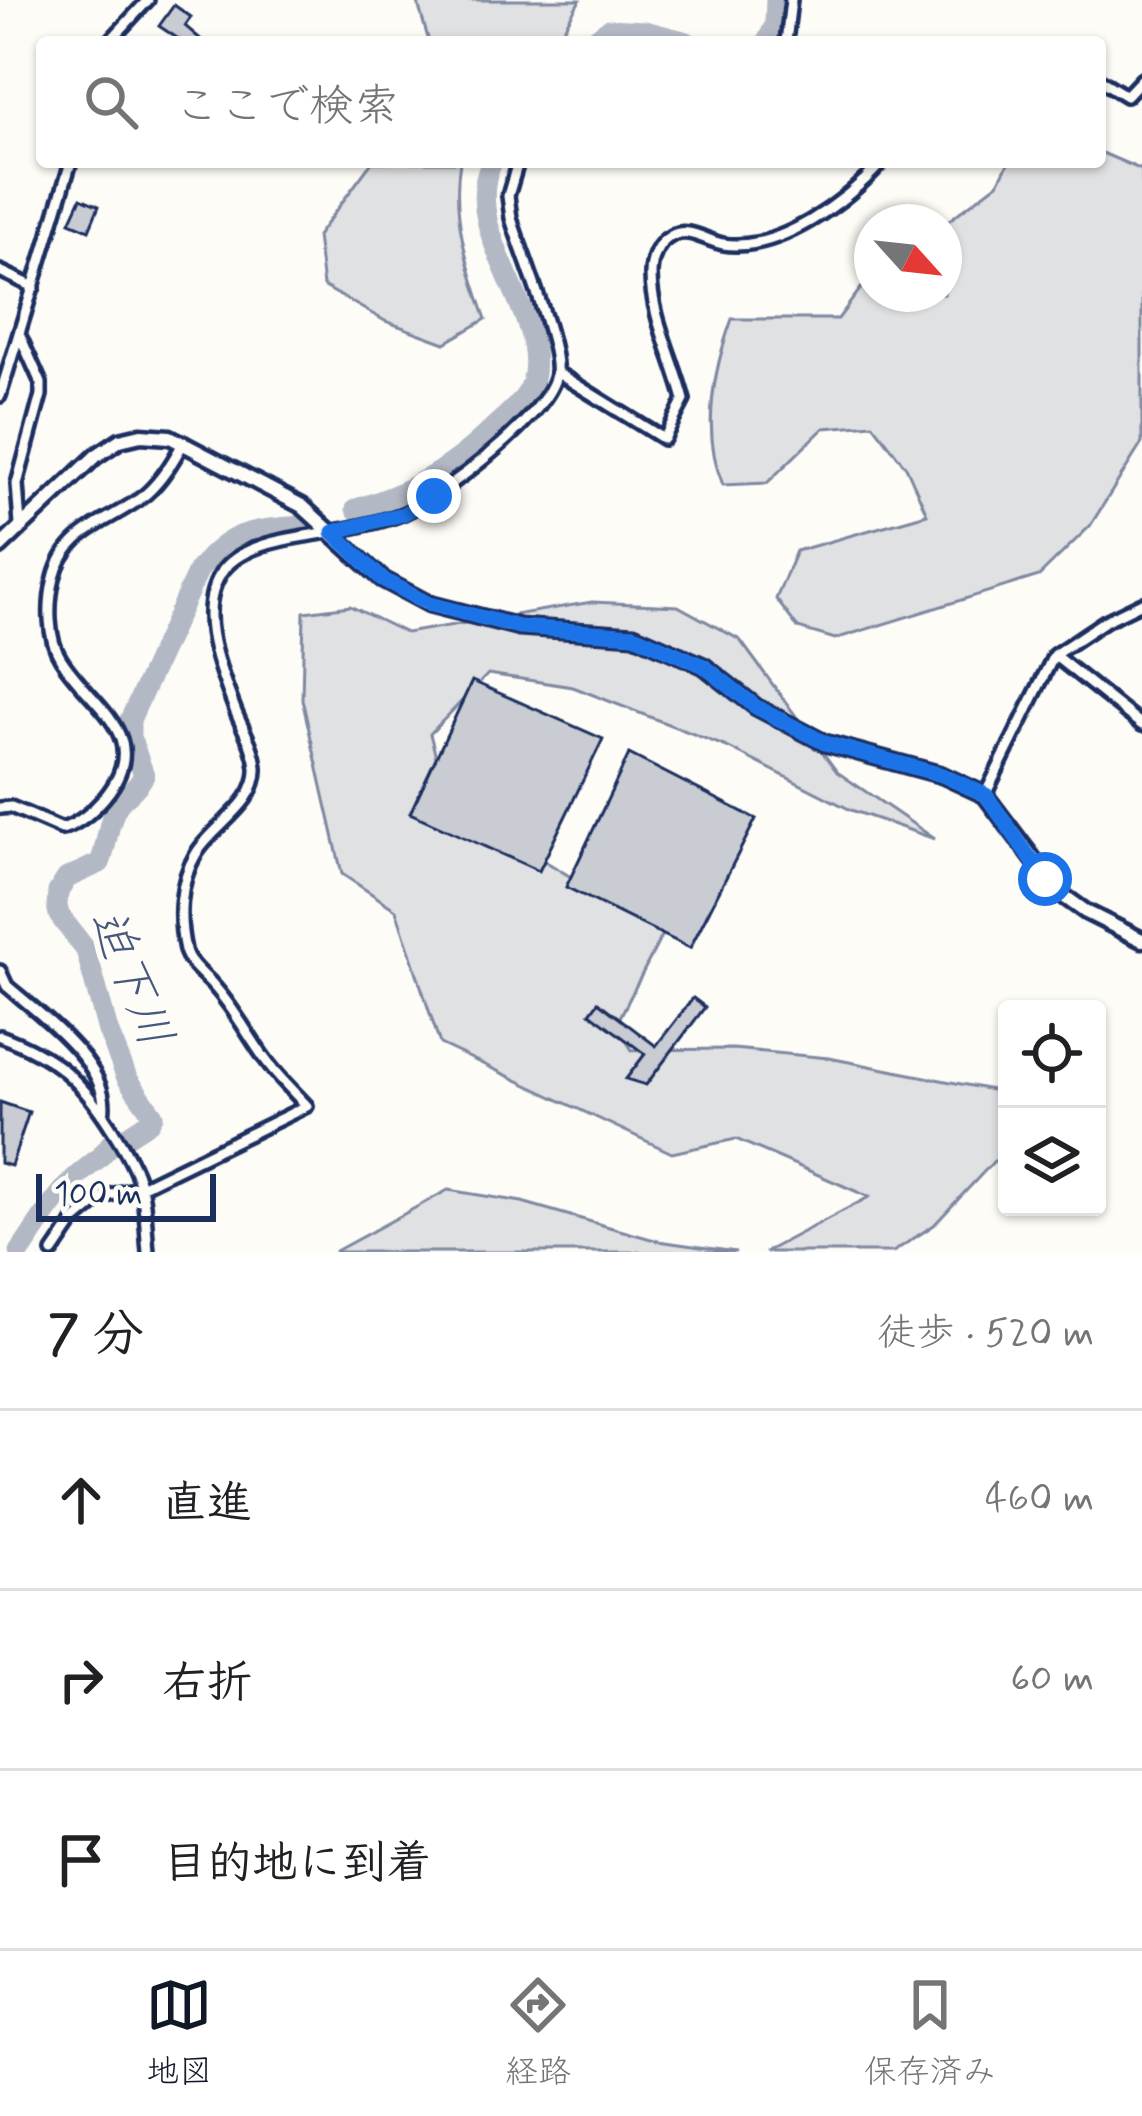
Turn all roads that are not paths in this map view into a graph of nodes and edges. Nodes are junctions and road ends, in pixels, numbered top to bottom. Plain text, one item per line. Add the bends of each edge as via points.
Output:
1 (148, 0) edge
2 (791, 0) edge
3 (115, 36) edge
4 (787, 36) edge
5 (1142, 79) edge
6 (1106, 84) edge
7 (69, 168) edge
8 (516, 168) edge
9 (876, 168) edge
10 (0, 271) edge
11 (34, 287) junction
12 (20, 336) junction
13 (556, 373) junction
14 (0, 397) edge
15 (184, 442) junction
16 (20, 525) junction
17 (333, 532) junction
18 (0, 547) edge
19 (1142, 603) edge
20 (1054, 655) junction
21 (1142, 725) edge
22 (986, 795) junction
23 (0, 808) edge
24 (1142, 940) edge
25 (0, 971) edge
26 (0, 1036) edge
27 (103, 1115) junction
28 (141, 1187) junction
29 (53, 1252) edge
30 (148, 1252) edge

1 - 3 street
2 - 4 street
5 - 6 street via 1126,96
7 - 11 street
8 - 13 street via 511,218
9 - 13 street via 845,200 784,233 724,244 684,231 656,251 655,303 684,400 664,439
10 - 11 street
11 - 12 street
12 - 14 street
12 - 16 street via 41,395 17,484
13 - 17 street via 541,404 450,485 403,514
15 - 16 street via 149,434 120,440
15 - 17 street via 302,506
15 - 23 street via 144,496 78,538 55,574 59,657 107,713 123,746 121,777 77,824 62,829
16 - 18 street
17 - 22 street via 382,579 429,604 519,627 649,640 825,743
17 - 28 street via 238,558 212,593 214,644 254,752 254,786 197,851 181,905 185,956 307,1106
19 - 20 street
20 - 21 street
20 - 22 street
22 - 24 street via 1058,892
25 - 27 street via 87,1062 106,1099
26 - 27 street via 65,1069
27 - 28 street
28 - 29 street via 88,1206
28 - 30 street

